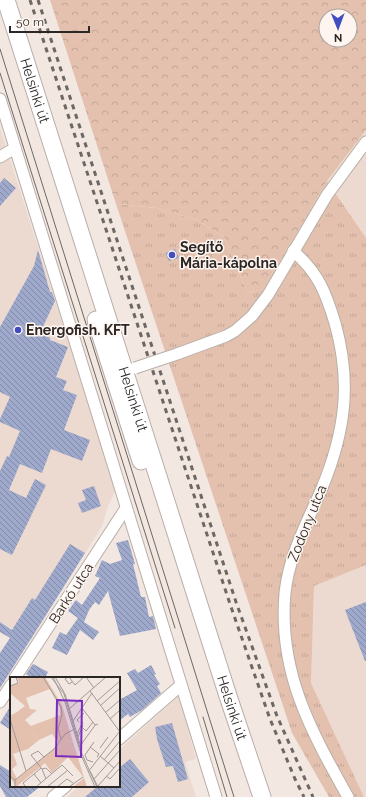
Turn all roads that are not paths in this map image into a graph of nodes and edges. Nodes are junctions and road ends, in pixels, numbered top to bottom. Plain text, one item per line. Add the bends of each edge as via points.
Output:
1 (6, 0) edge
2 (0, 15) edge
3 (0, 99) edge
4 (366, 142) edge
5 (15, 148) junction
6 (0, 157) edge
7 (293, 252) junction
8 (123, 368) junction
9 (126, 508) junction
10 (17, 677) edge
11 (181, 685) junction
12 (10, 686) edge
13 (0, 700) edge
14 (120, 738) edge
15 (65, 787) edge
16 (54, 797) edge
17 (216, 797) edge
18 (253, 797) edge
19 (262, 797) edge
20 (348, 797) edge

1 - 8 main road, Helsinki út
2 - 8 main road, Helsinki út
3 - 5 street
4 - 7 street
5 - 6 street
5 - 9 street
7 - 8 street, bridge via 268,295 252,316 226,336 177,354
7 - 20 street, Zodony utca via 313,271 324,291 337,330 345,394 344,412 336,447 322,488 294,550 288,572 285,594 285,640 288,662 311,729
8 - 18 main road, Helsinki út via 117,387
8 - 19 main road, Helsinki út
9 - 10 street, Barkó utca
9 - 11 street
11 - 14 street
11 - 17 street
12 - 13 street
15 - 16 street

